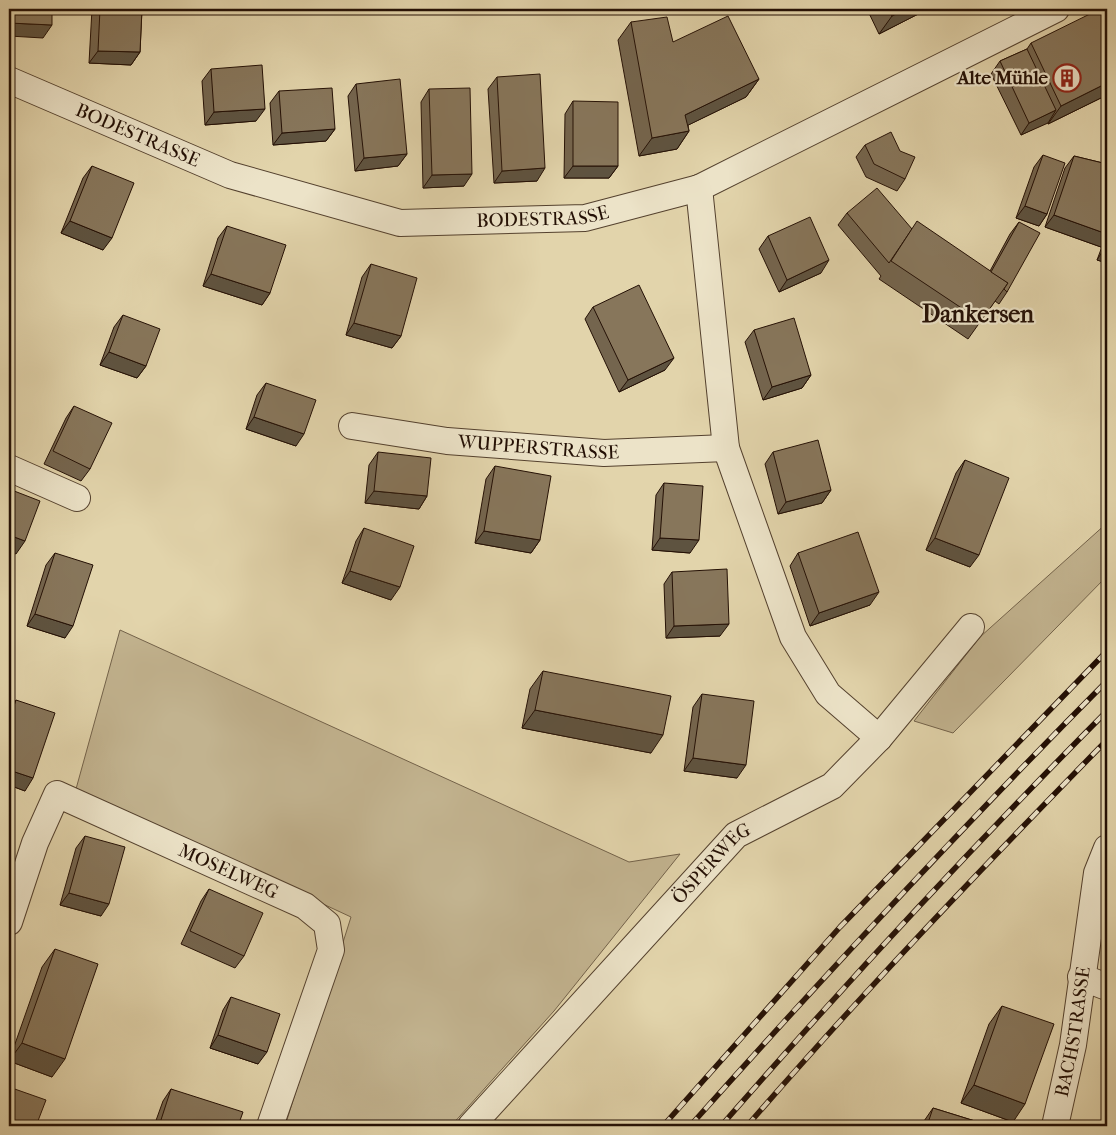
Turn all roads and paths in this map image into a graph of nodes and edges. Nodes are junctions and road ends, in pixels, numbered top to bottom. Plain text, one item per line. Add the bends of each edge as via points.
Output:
1 (1056, 9) edge
2 (9, 80) edge
3 (699, 188) junction
4 (352, 426) dead end
5 (726, 448) junction
6 (9, 468) edge
7 (77, 498) dead end
8 (971, 627) dead end
9 (878, 738) junction
10 (1107, 848) edge
11 (9, 922) edge
12 (1081, 977) junction
13 (1107, 987) edge
14 (270, 1126) edge
15 (471, 1126) edge
16 (1055, 1126) edge

1 - 3 street, BODESTRASSE
2 - 3 street, BODESTRASSE via 230,175 400,223 585,218
3 - 5 street
4 - 5 street, WUPPERSTRASSE via 447,440 604,453
5 - 9 street via 793,636 828,694
6 - 7 street
8 - 9 street, ÖSPERWEG
9 - 15 street, ÖSPERWEG via 832,786 736,835
10 - 12 street, BACHSTRASSE via 1097,873
11 - 14 street, MOSELWEG via 57,794 305,906 327,924 331,950
12 - 13 street
12 - 16 street, BACHSTRASSE via 1073,1044

